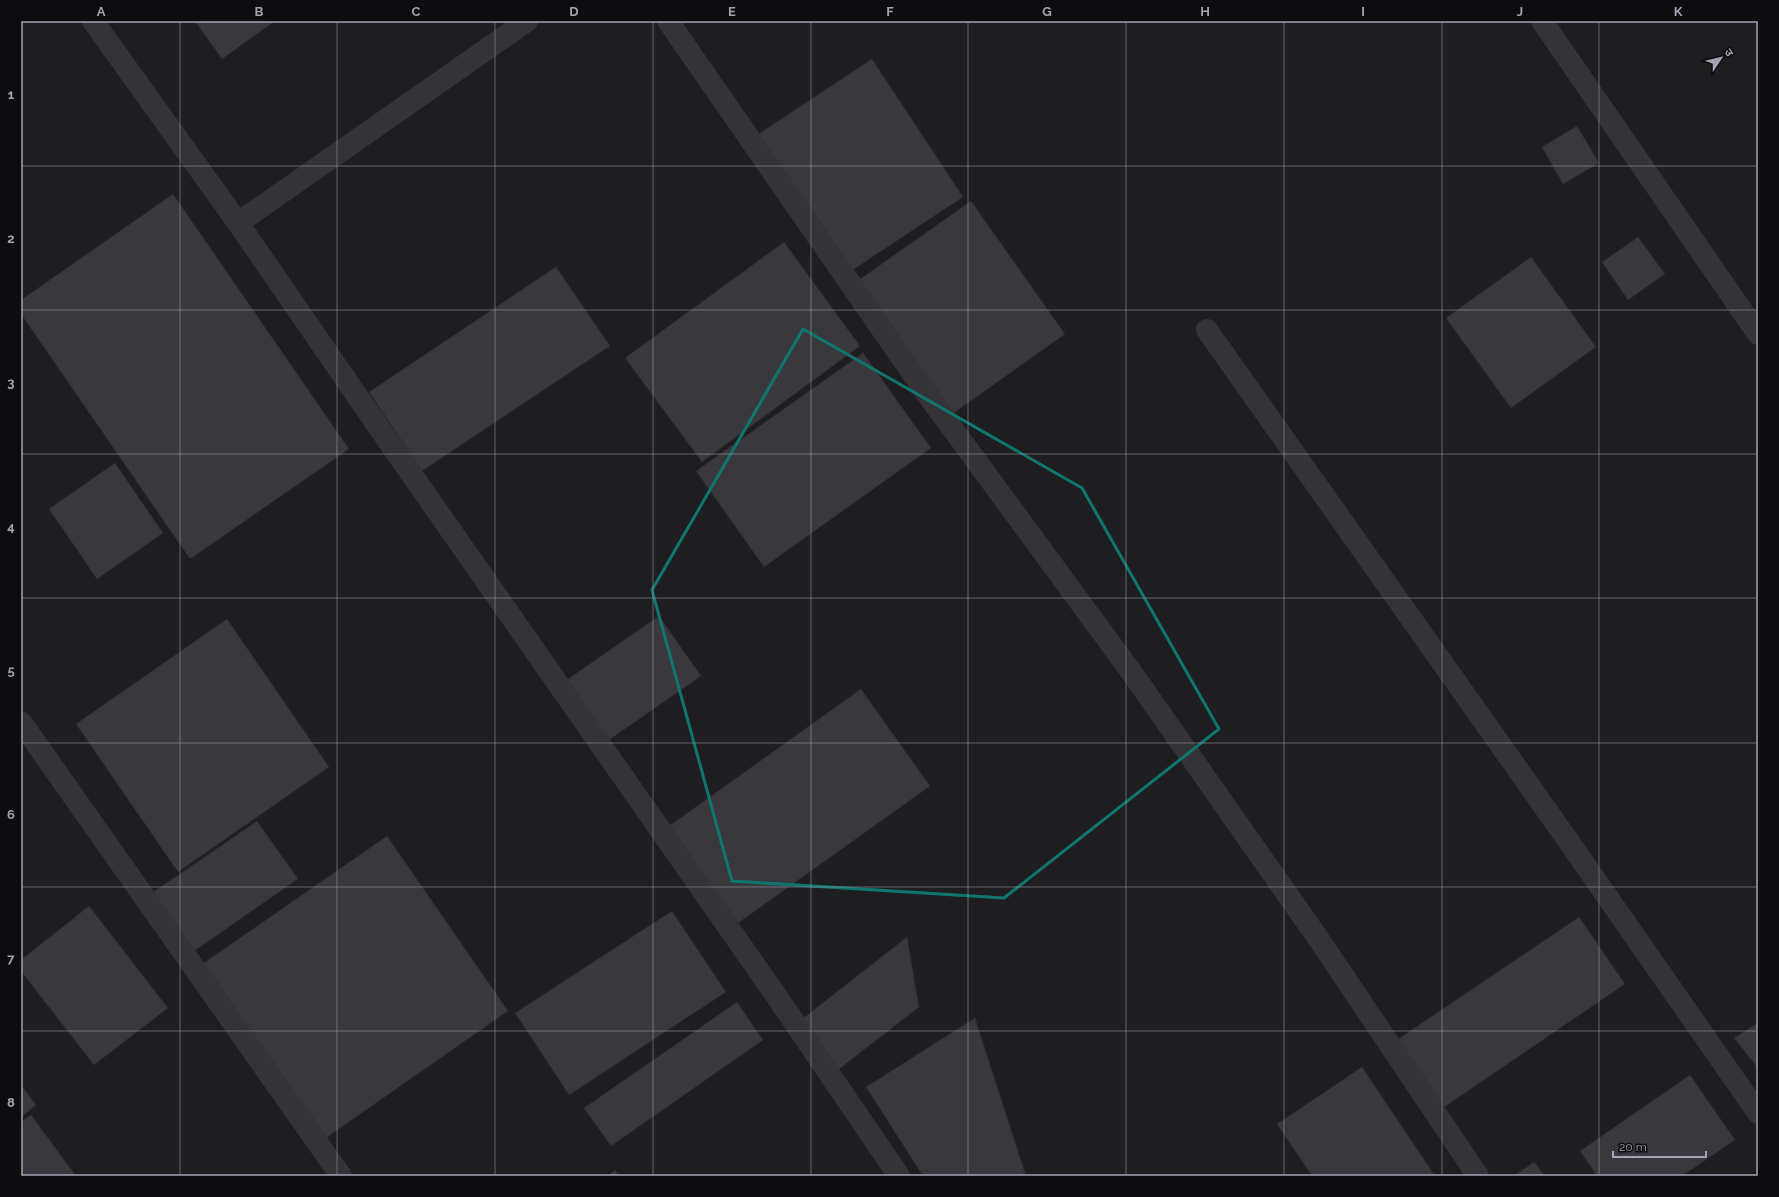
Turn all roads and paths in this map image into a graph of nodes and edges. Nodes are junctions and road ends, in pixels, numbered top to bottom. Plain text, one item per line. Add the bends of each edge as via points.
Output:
1 (93, 21) edge
2 (527, 21) edge
3 (668, 21) edge
4 (1542, 21) edge
5 (238, 223) junction
6 (1207, 330) dead end
7 (1758, 334) edge
8 (21, 722) edge
9 (1758, 1113) edge
10 (341, 1176) edge
11 (899, 1176) edge
12 (1478, 1176) edge

1 - 5 lane
2 - 5 lane
3 - 12 lane via 922,387 1132,673 1315,935
4 - 7 lane
5 - 11 lane
6 - 9 lane
8 - 10 lane

